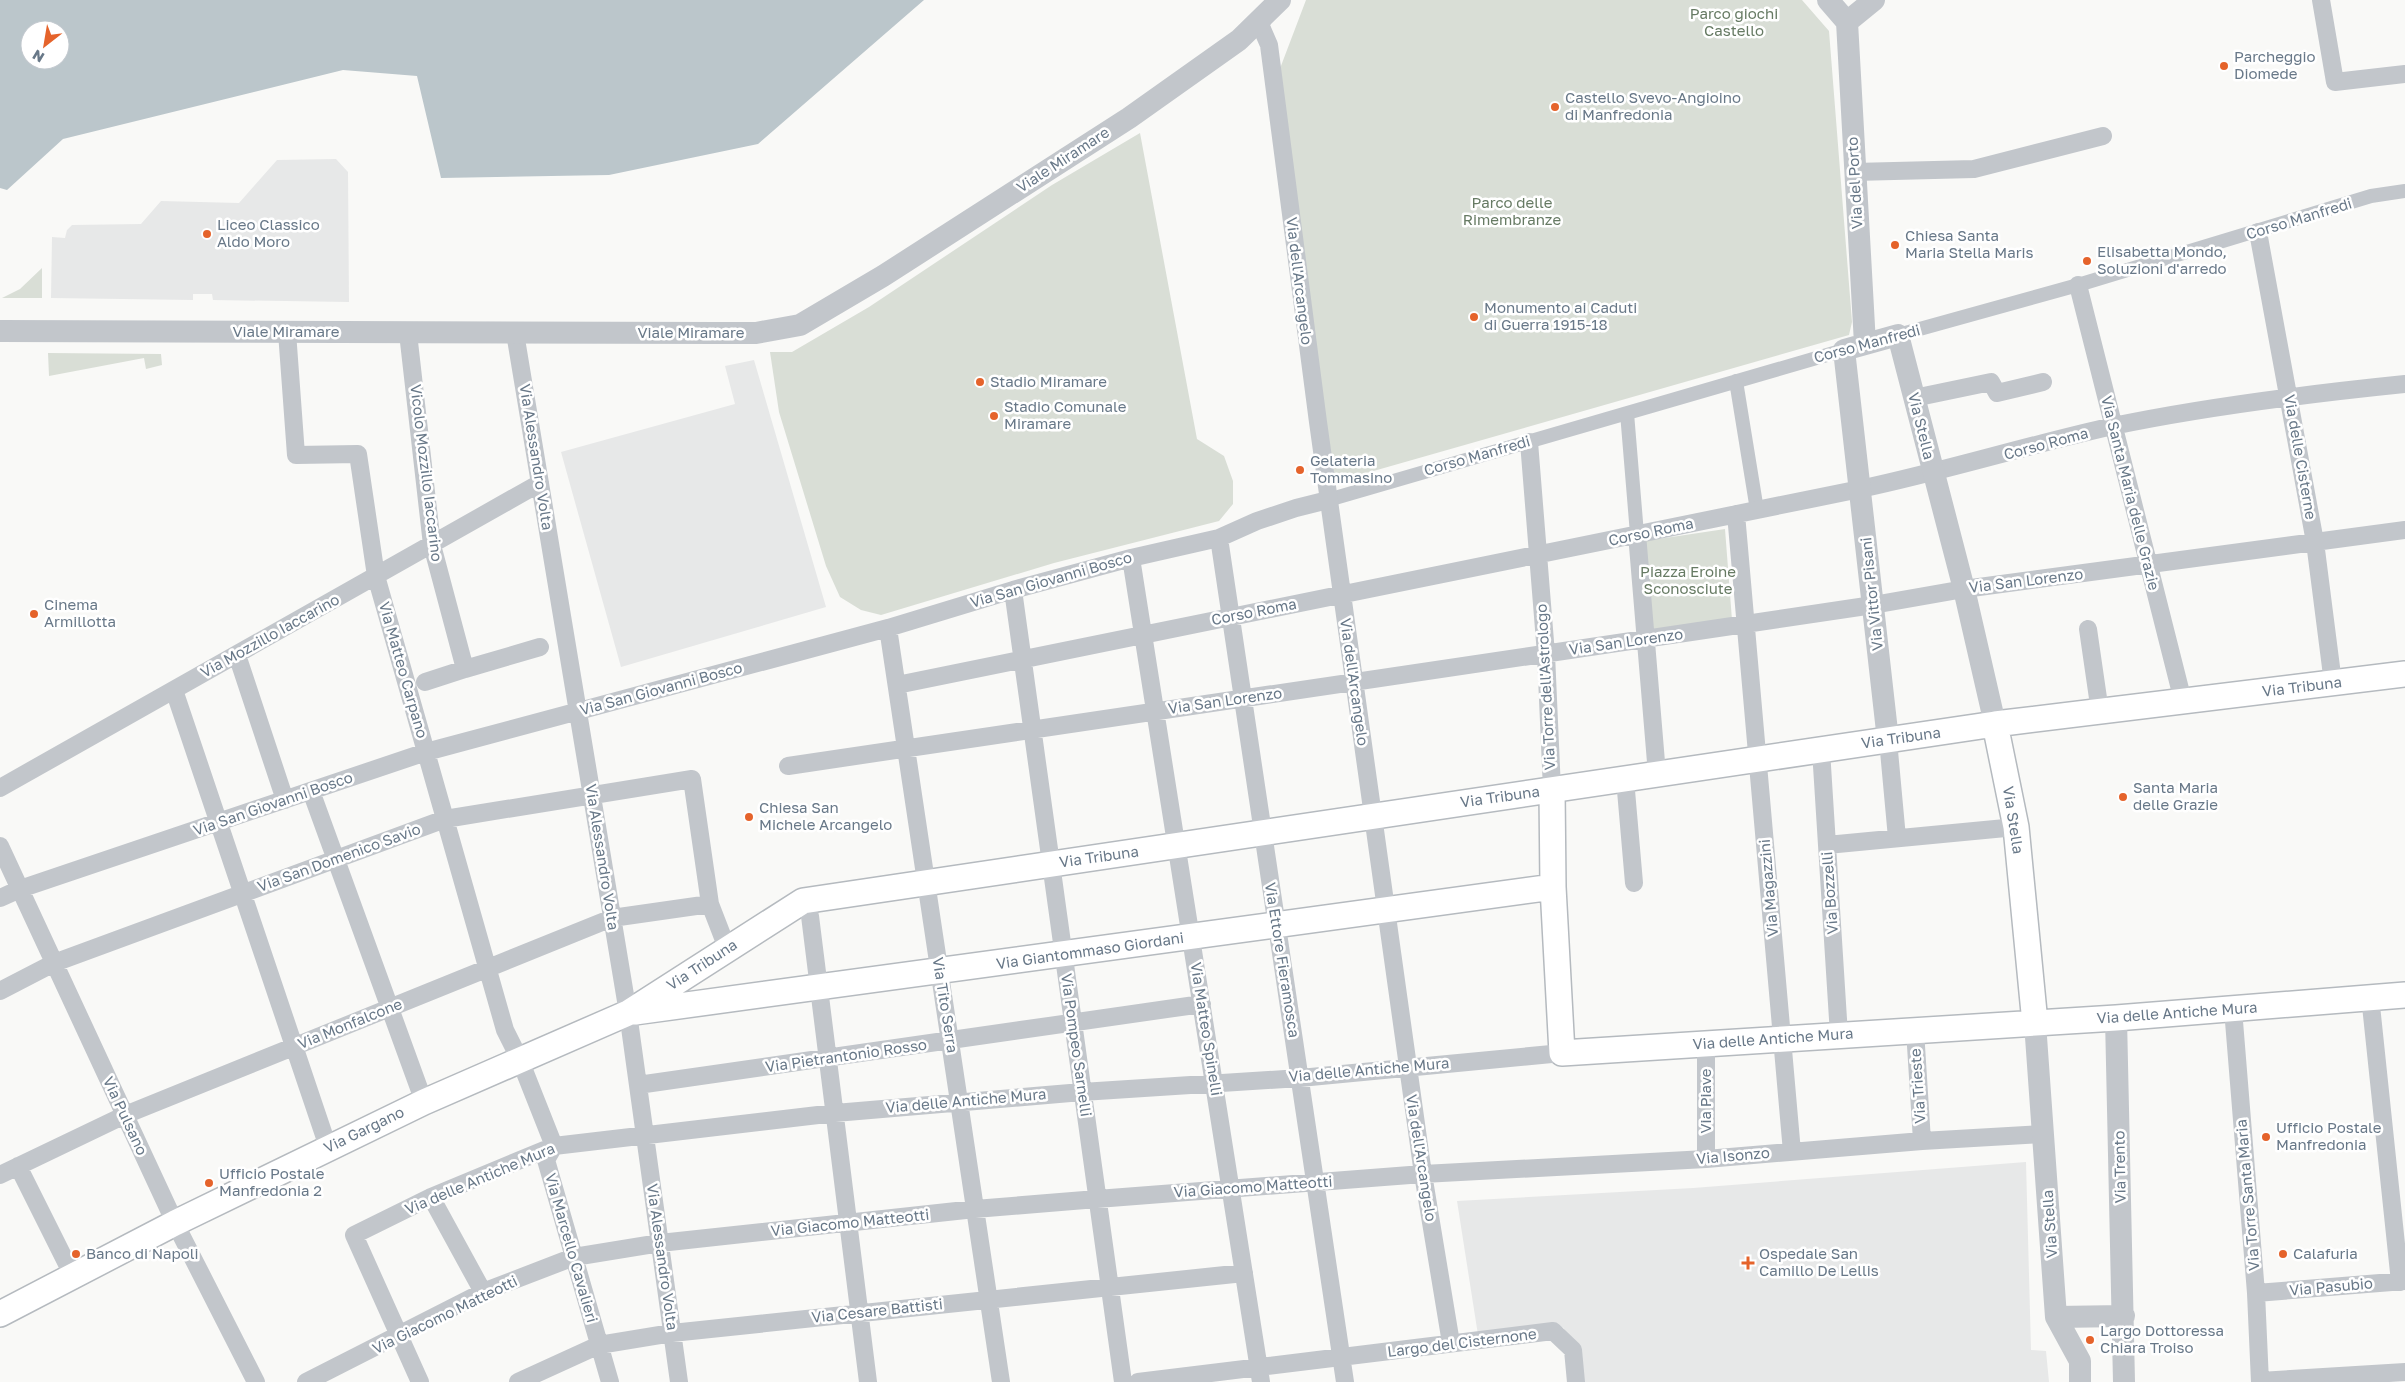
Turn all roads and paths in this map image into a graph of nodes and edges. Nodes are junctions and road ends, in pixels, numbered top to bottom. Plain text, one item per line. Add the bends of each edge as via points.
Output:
1 (1280, 0) edge
2 (1828, 0) edge
3 (1874, 0) edge
4 (2321, 0) edge
5 (1260, 22) junction
6 (1847, 22) junction
7 (2405, 74) edge
8 (2103, 136) dead end
9 (1854, 172) junction
10 (2405, 192) edge
11 (2258, 232) junction
12 (2078, 285) junction
13 (0, 331) edge
14 (287, 332) junction
15 (408, 333) junction
16 (515, 333) junction
17 (1898, 336) junction
18 (1865, 344) junction
19 (1844, 350) junction
20 (1736, 382) junction
21 (2043, 382) dead end
22 (2405, 384) edge
23 (2289, 396) junction
24 (1914, 398) junction
25 (1627, 413) junction
26 (2113, 426) junction
27 (1529, 442) junction
28 (1933, 473) junction
29 (540, 483) junction
30 (1860, 489) junction
31 (1328, 500) junction
32 (1757, 510) junction
33 (1736, 514) junction
34 (2405, 530) edge
35 (1637, 534) junction
36 (1219, 538) junction
37 (2315, 542) junction
38 (432, 545) junction
39 (1538, 555) junction
40 (1132, 558) junction
41 (2148, 565) junction
42 (376, 576) junction
43 (1964, 589) junction
44 (1013, 590) junction
45 (1342, 595) junction
46 (1873, 605) junction
47 (1231, 616) junction
48 (1746, 624) junction
49 (888, 628) junction
50 (2088, 629) dead end
51 (1144, 635) junction
52 (1645, 639) junction
53 (540, 647) dead end
54 (236, 654) junction
55 (1546, 654) junction
56 (1022, 659) junction
57 (465, 669) junction
58 (2405, 674) edge
59 (425, 682) dead end
60 (1354, 682) junction
61 (2333, 683) junction
62 (897, 684) junction
63 (174, 690) junction
64 (1243, 698) junction
65 (2183, 701) junction
66 (578, 711) junction
67 (1155, 711) junction
68 (2100, 712) junction
69 (1996, 724) junction
70 (1032, 729) junction
71 (1888, 740) junction
72 (906, 748) junction
73 (1821, 750) junction
74 (426, 752) junction
75 (1758, 760) junction
76 (788, 766) dead end
77 (1657, 774) junction
78 (1625, 779) junction
79 (0, 788) edge
80 (1552, 790) junction
81 (311, 791) junction
82 (592, 795) junction
83 (285, 800) junction
84 (1372, 816) junction
85 (445, 819) junction
86 (219, 822) junction
87 (2016, 827) junction
88 (1263, 832) junction
89 (1897, 838) junction
90 (1177, 845) junction
91 (1827, 845) junction
92 (0, 846) edge
93 (335, 859) junction
94 (1051, 864) junction
95 (926, 882) junction
96 (1634, 883) dead end
97 (1553, 887) junction
98 (20, 889) junction
99 (243, 893) junction
100 (0, 898) edge
101 (710, 904) junction
102 (1386, 910) junction
103 (810, 916) dead end
104 (612, 918) junction
105 (1277, 925) junction
106 (1191, 937) junction
107 (727, 948) junction
108 (1063, 954) junction
109 (54, 963) junction
110 (488, 968) junction
111 (939, 971) junction
112 (819, 987) junction
113 (0, 990) edge
114 (2405, 995) edge
115 (2370, 996) junction
116 (1202, 1004) junction
117 (390, 1008) junction
118 (2233, 1009) junction
119 (628, 1014) junction
120 (2116, 1018) junction
121 (1073, 1023) junction
122 (2035, 1023) junction
123 (1915, 1030) junction
124 (1839, 1035) junction
125 (1782, 1039) junction
126 (950, 1041) junction
127 (1706, 1044) junction
128 (294, 1046) junction
129 (1562, 1053) junction
130 (828, 1058) junction
131 (520, 1060) junction
132 (1408, 1066) junction
133 (1300, 1078) junction
134 (1214, 1083) junction
135 (638, 1086) junction
136 (1082, 1092) junction
137 (424, 1102) junction
138 (959, 1102) junction
139 (835, 1113) junction
140 (125, 1115) junction
141 (2044, 1134) junction
142 (645, 1135) junction
143 (1922, 1141) junction
144 (554, 1146) junction
145 (328, 1147) junction
146 (1792, 1152) junction
147 (1706, 1159) junction
148 (18, 1166) junction
149 (1423, 1174) junction
150 (0, 1175) edge
151 (1315, 1182) junction
152 (1231, 1189) junction
153 (431, 1197) junction
154 (1097, 1199) junction
155 (975, 1209) junction
156 (175, 1223) junction
157 (848, 1224) junction
158 (660, 1243) junction
159 (574, 1257) junction
160 (1244, 1273) junction
161 (73, 1276) junction
162 (2402, 1281) edge
163 (1109, 1287) junction
164 (483, 1292) junction
165 (2256, 1293) junction
166 (988, 1298) junction
167 (859, 1313) junction
168 (0, 1314) edge
169 (2124, 1316) junction
170 (2056, 1317) junction
171 (672, 1333) junction
172 (400, 1336) junction
173 (1451, 1343) junction
174 (599, 1345) junction
175 (1342, 1359) junction
176 (2405, 1372) edge
177 (1260, 1375) edge
178 (2260, 1381) edge
179 (256, 1382) edge
180 (306, 1382) edge
181 (420, 1382) edge
182 (518, 1382) edge
183 (610, 1382) edge
184 (679, 1382) edge
185 (868, 1382) edge
186 (1001, 1382) edge
187 (1123, 1382) edge
188 (1138, 1382) edge
189 (1345, 1382) edge
190 (1576, 1382) edge
191 (2080, 1382) edge
192 (2124, 1382) edge

1 - 5 street, Viale Miramare
2 - 6 street
3 - 6 street
4 - 7 street via 2335,82
5 - 16 street, Viale Miramare via 1129,118 883,276 800,325 756,333
5 - 31 street, Via dell'Arcangelo via 1269,45
6 - 9 street, Via del Porto
8 - 9 street via 1974,168
9 - 18 street, Via del Porto
10 - 11 street, Corso Manfredi via 2371,196
11 - 12 street, Corso Manfredi
11 - 23 street, Via delle Cisterne
12 - 17 street, Corso Manfredi
12 - 26 street, Via Santa Maria delle Grazie
13 - 14 street, Viale Miramare
14 - 15 street, Viale Miramare
14 - 42 street, Via Matteo Carpano via 296,455 358,454
15 - 16 street, Viale Miramare
15 - 38 street, Vicolo Mozzillo Iaccarino
16 - 29 street, Via Alessandro Volta
17 - 18 street, Corso Manfredi
17 - 24 street, Via Stella
18 - 19 street, Corso Manfredi
19 - 20 street, Corso Manfredi
19 - 30 street, Via Vittor Pisani
20 - 25 street, Corso Manfredi
20 - 32 street
21 - 24 street via 1997,393 1991,382
22 - 23 street, Corso Roma
23 - 26 street, Corso Roma
23 - 37 street, Via delle Cisterne
24 - 28 street, Via Stella
25 - 27 street, Corso Manfredi
25 - 35 street
26 - 28 street, Corso Roma
26 - 41 street, Via Santa Maria delle Grazie
27 - 31 street, Corso Manfredi
27 - 39 street, Via Torre dell'Astrologo
28 - 30 street, Corso Roma
28 - 43 street, Via Stella
29 - 38 street, Via Mozzillo Iaccarino
29 - 66 street, Via Alessandro Volta
30 - 32 street, Corso Roma
30 - 46 street, Via Vittor Pisani
31 - 36 street, Via San Giovanni Bosco via 1257,521
31 - 45 street, Via dell'Arcangelo
32 - 33 street, Corso Roma
33 - 35 street, Corso Roma
33 - 48 street, Via Magazzini
34 - 37 street, Via San Lorenzo
35 - 39 street, Corso Roma
35 - 52 street
36 - 40 street, Via San Giovanni Bosco
36 - 47 street, Via Ettore Fieramosca
37 - 41 street, Via San Lorenzo
37 - 61 street, Via delle Cisterne
38 - 42 street, Via Mozzillo Iaccarino
38 - 57 street, Vicolo Mozzillo Iaccarino
39 - 45 street, Corso Roma
39 - 55 street, Via Torre dell'Astrologo
40 - 44 street, Via San Giovanni Bosco
40 - 51 street, Via Matteo Spinelli
41 - 43 street, Via San Lorenzo
41 - 65 street, Via Santa Maria delle Grazie
42 - 54 street, Via Mozzillo Iaccarino
42 - 74 street, Via Matteo Carpano
43 - 46 street, Via San Lorenzo
43 - 69 street, Via Stella
44 - 49 street, Via San Giovanni Bosco
44 - 56 street, Via Pompeo Sarnelli
45 - 47 street, Corso Roma
45 - 60 street, Via dell'Arcangelo
46 - 48 street, Via San Lorenzo
46 - 71 street, Via Vittor Pisani
47 - 51 street, Corso Roma
47 - 64 street, Via Ettore Fieramosca
48 - 52 street, Via San Lorenzo
48 - 75 street, Via Magazzini
49 - 62 street, Via Tito Serra
49 - 66 street, Via San Giovanni Bosco
50 - 68 street
51 - 56 street, Corso Roma
51 - 67 street, Via Matteo Spinelli
52 - 55 street, Via San Lorenzo
52 - 77 street
53 - 57 street
54 - 63 street, Via Mozzillo Iaccarino
54 - 83 street
55 - 60 street, Via San Lorenzo
55 - 80 street, Via Torre dell'Astrologo
56 - 62 street, Corso Roma
56 - 70 street, Via Pompeo Sarnelli
57 - 59 street
58 - 61 main road, Via Tribuna
60 - 64 street, Via San Lorenzo
60 - 84 street, Via dell'Arcangelo
61 - 65 main road, Via Tribuna
62 - 72 street, Via Tito Serra
63 - 79 street, Via Mozzillo Iaccarino
63 - 86 street
64 - 67 street, Via San Lorenzo
64 - 88 street, Via Ettore Fieramosca
65 - 68 main road, Via Tribuna
66 - 74 street, Via San Giovanni Bosco
66 - 82 street, Via Alessandro Volta
67 - 70 street, Via San Lorenzo
67 - 90 street, Via Matteo Spinelli
68 - 69 main road, Via Tribuna
69 - 71 main road, Via Tribuna
69 - 87 main road, Via Stella
70 - 72 street, Via San Lorenzo
70 - 94 street, Via Pompeo Sarnelli
71 - 73 main road, Via Tribuna
71 - 89 street, Via Vittor Pisani
72 - 76 street, Via San Lorenzo
72 - 95 street, Via Tito Serra
73 - 75 main road, Via Tribuna
73 - 91 street, Via Bozzelli
74 - 81 street, Via San Giovanni Bosco
74 - 85 street, Via Matteo Carpano
75 - 77 main road, Via Tribuna
75 - 125 street, Via Magazzini
77 - 78 main road, Via Tribuna
78 - 80 main road, Via Tribuna
78 - 96 street
80 - 84 main road, Via Tribuna
80 - 97 main road, Via Torre dell'Astrologo
81 - 83 street, Via San Giovanni Bosco
81 - 93 street
82 - 85 street, Via San Domenico Savio
82 - 101 street, Via San Domenico Savio via 692,779
82 - 104 street, Via Alessandro Volta
83 - 86 street, Via San Giovanni Bosco
84 - 88 main road, Via Tribuna
84 - 102 street, Via dell'Arcangelo
85 - 93 street, Via San Domenico Savio
85 - 110 street, Via Matteo Carpano
86 - 98 street, Via San Giovanni Bosco
86 - 99 street
87 - 89 street
87 - 122 main road, Via Stella
88 - 90 main road, Via Tribuna
88 - 105 street, Via Ettore Fieramosca
89 - 91 street
90 - 94 main road, Via Tribuna
90 - 106 street, Via Matteo Spinelli
91 - 124 street, Via Bozzelli
92 - 98 street, Via Pulsano
93 - 99 street, Via San Domenico Savio
93 - 117 street
94 - 95 main road, Via Tribuna
94 - 108 street, Via Pompeo Sarnelli
95 - 107 main road, Via Tribuna via 803,901
95 - 111 street, Via Tito Serra
97 - 102 main road, Via Giantommaso Giordani
97 - 129 main road, Via Torre dell'Astrologo
98 - 100 street, Via San Giovanni Bosco
98 - 109 street, Via Pulsano
99 - 109 street, Via San Domenico Savio
99 - 128 street
101 - 104 street, Via Monfalcone
101 - 107 street
102 - 105 main road, Via Giantommaso Giordani
102 - 132 street, Via dell'Arcangelo
103 - 112 street
104 - 110 street, Via Monfalcone
104 - 119 street, Via Alessandro Volta
105 - 106 main road, Via Giantommaso Giordani
105 - 133 street, Via Ettore Fieramosca
106 - 108 main road, Via Giantommaso Giordani
106 - 116 street, Via Matteo Spinelli
107 - 119 main road, Via Tribuna
108 - 111 main road, Via Giantommaso Giordani
108 - 121 street, Via Pompeo Sarnelli
109 - 113 street, Via San Domenico Savio
109 - 140 street, Via Pulsano
110 - 117 street, Via Monfalcone
110 - 131 street, Via Matteo Carpano via 505,1030
111 - 112 main road, Via Giantommaso Giordani
111 - 126 street, Via Tito Serra
112 - 119 main road, Via Giantommaso Giordani
112 - 130 street
114 - 115 main road, Via delle Antiche Mura
115 - 118 main road, Via delle Antiche Mura
115 - 162 street
116 - 121 street, Via Pietrantonio Rosso
116 - 134 street, Via Matteo Spinelli
117 - 128 street, Via Monfalcone
117 - 137 street
118 - 120 main road, Via delle Antiche Mura
118 - 165 street, Via Torre Santa Maria
119 - 131 main road, Via Gargano
119 - 135 street, Via Alessandro Volta
120 - 122 main road, Via delle Antiche Mura
120 - 169 street, Via Trento
121 - 126 street, Via Pietrantonio Rosso
121 - 136 street, Via Pompeo Sarnelli
122 - 123 main road, Via delle Antiche Mura
122 - 141 street, Via Stella
123 - 124 main road, Via delle Antiche Mura
123 - 143 street, Via Trieste
124 - 125 main road, Via delle Antiche Mura
125 - 127 main road, Via delle Antiche Mura
125 - 146 street, Via Magazzini
126 - 130 street, Via Pietrantonio Rosso
126 - 138 street, Via Tito Serra
127 - 129 main road, Via delle Antiche Mura
127 - 147 street, Via Piave
128 - 140 street, Via Monfalcone
128 - 145 street
129 - 132 street, Via delle Antiche Mura
130 - 135 street, Via Pietrantonio Rosso
130 - 139 street
131 - 137 main road, Via Gargano
131 - 144 street
132 - 133 street, Via delle Antiche Mura
132 - 149 street, Via dell'Arcangelo
133 - 134 street, Via delle Antiche Mura
133 - 151 street, Via Ettore Fieramosca
134 - 136 street, Via delle Antiche Mura
134 - 152 street, Via Matteo Spinelli
135 - 142 street, Via Alessandro Volta
136 - 138 street, Via delle Antiche Mura
136 - 154 street, Via Pompeo Sarnelli
137 - 145 main road, Via Gargano
138 - 139 street, Via delle Antiche Mura
138 - 155 street, Via Tito Serra
139 - 142 street, Via delle Antiche Mura
139 - 157 street
140 - 148 street, Via Monfalcone
140 - 156 street, Via Pulsano
141 - 143 street, Via Isonzo
141 - 170 street, Via Stella
142 - 144 street, Via delle Antiche Mura
142 - 158 street, Via Alessandro Volta
143 - 146 street, Via Isonzo
144 - 153 street, Via delle Antiche Mura
144 - 159 street, Via Marcello Cavalieri via 546,1160
145 - 156 main road, Via Gargano
146 - 147 street, Via Isonzo
147 - 149 street, Via Isonzo
148 - 150 street, Via Monfalcone
148 - 161 street
149 - 151 street, Via Giacomo Matteotti
149 - 173 street, Via dell'Arcangelo
151 - 152 street, Via Giacomo Matteotti
151 - 175 street, Via Ettore Fieramosca
152 - 154 street, Via Giacomo Matteotti
152 - 160 street, Via Matteo Spinelli
153 - 164 street
153 - 172 street, Via delle Antiche Mura via 354,1236
154 - 155 street, Via Giacomo Matteotti
154 - 163 street, Via Pompeo Sarnelli
155 - 157 street, Via Giacomo Matteotti
155 - 166 street, Via Tito Serra
156 - 161 main road, Via Gargano
156 - 179 street, Via Pulsano
157 - 158 street, Via Giacomo Matteotti
157 - 167 street
158 - 159 street, Via Giacomo Matteotti
158 - 171 street, Via Alessandro Volta
159 - 164 street, Via Giacomo Matteotti
159 - 174 street, Via Marcello Cavalieri
160 - 163 street, Via Cesare Battisti
160 - 177 street, Via Matteo Spinelli
161 - 168 main road, Via Gargano
162 - 165 street, Via Pasubio
163 - 166 street, Via Cesare Battisti
163 - 187 street, Via Pompeo Sarnelli
164 - 172 street, Via Giacomo Matteotti
165 - 178 street, Via Torre Santa Maria
166 - 167 street, Via Cesare Battisti
166 - 186 street, Via Tito Serra
167 - 171 street, Via Cesare Battisti
167 - 185 street
169 - 170 street
169 - 192 street
170 - 191 street via 2080,1361
171 - 174 street, Via Cesare Battisti
171 - 184 street, Via Alessandro Volta
172 - 180 street, Via Giacomo Matteotti
172 - 181 street
173 - 175 street, Largo del Cisternone
173 - 190 street, Largo del Cisternone via 1553,1331 1573,1350
174 - 182 street, Via Cesare Battisti
174 - 183 street, Via Marcello Cavalieri
175 - 177 street, Largo del Cisternone
175 - 189 street, Via Ettore Fieramosca
176 - 178 street
177 - 188 street, Largo del Cisternone

